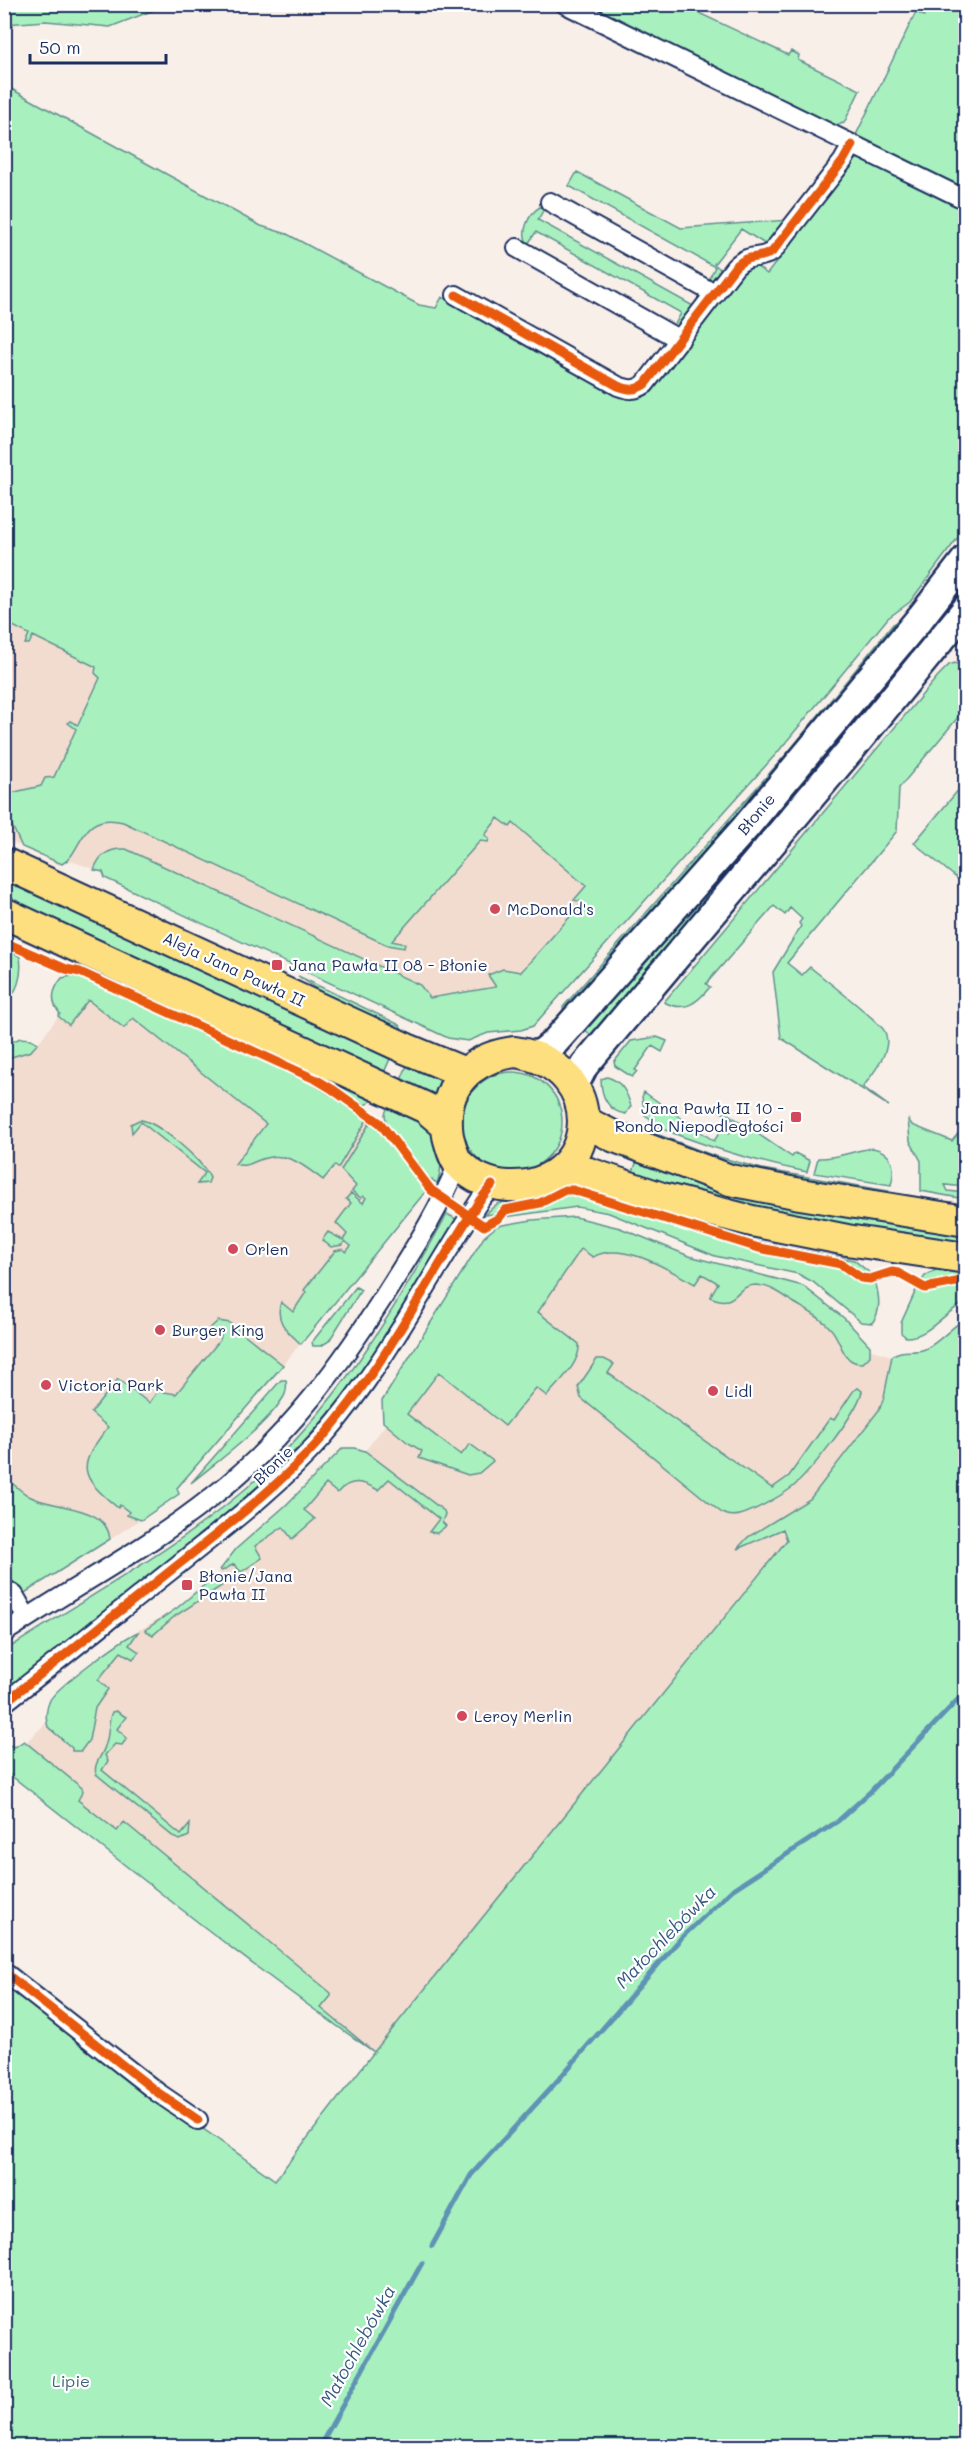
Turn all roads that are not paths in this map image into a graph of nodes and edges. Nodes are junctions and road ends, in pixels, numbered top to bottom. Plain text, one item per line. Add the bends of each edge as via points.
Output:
1 (565, 4) edge
2 (852, 145) junction
3 (966, 200) edge
4 (550, 202) dead end
5 (517, 248) dead end
6 (715, 294) junction
7 (456, 295) dead end
8 (680, 340) junction
9 (966, 559) edge
10 (966, 609) edge
11 (4, 863) edge
12 (4, 913) edge
13 (534, 1055) junction
14 (465, 1073) junction
15 (580, 1105) junction
16 (446, 1125) junction
17 (458, 1163) junction
18 (564, 1168) junction
19 (492, 1185) junction
20 (966, 1221) edge
21 (966, 1258) edge
22 (4, 1587) edge
23 (27, 1618) junction
24 (4, 1633) edge
25 (4, 1643) edge
26 (4, 1703) edge
27 (4, 1972) edge
28 (198, 2120) dead end

1 - 2 street
2 - 3 street
2 - 6 street via 772,252 744,259
4 - 6 street
5 - 8 street
6 - 8 street
7 - 8 street via 631,390 645,384
9 - 13 main road, Błonie via 745,828 554,1043
10 - 15 main road, Błonie via 584,1066 576,1082
11 - 14 main road, Aleja Jana Pawła II
12 - 16 main road via 426,1108
13 - 14 main road via 497,1054
13 - 15 main road via 560,1069
14 - 16 main road via 449,1101
15 - 18 main road via 582,1135
15 - 20 main road via 591,1125 615,1137 730,1180
16 - 17 main road
17 - 19 main road
17 - 23 street, Błonie via 423,1235 372,1316 286,1429 238,1475 191,1512
18 - 19 main road via 547,1179 523,1186
18 - 21 main road via 752,1221
19 - 26 street, Błonie via 359,1390 295,1467 251,1507
22 - 23 street via 14,1595
23 - 24 street, Błonie
23 - 25 street
27 - 28 street

